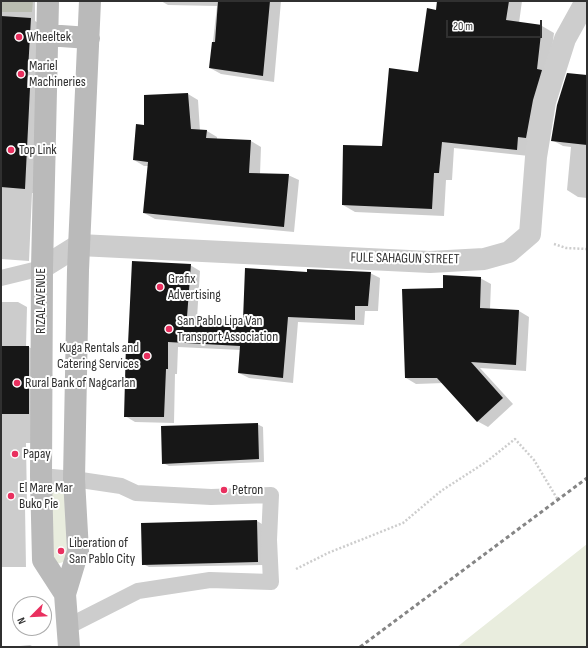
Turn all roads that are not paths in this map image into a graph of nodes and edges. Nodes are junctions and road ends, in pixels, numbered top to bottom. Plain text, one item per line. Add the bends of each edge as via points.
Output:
1 (48, 1) edge
2 (90, 1) edge
3 (586, 1) edge
4 (47, 35) junction
5 (89, 38) junction
6 (79, 245) junction
7 (42, 268) junction
8 (1, 278) edge
9 (41, 476) junction
10 (74, 479) junction
11 (65, 594) junction
12 (68, 637) edge

1 - 4 main road, RIZAL AVENUE
2 - 5 main road, RIZAL AVENUE
3 - 6 street, FULE SAHAGUN STREET via 565,39 544,102 536,157 530,234 509,252 484,259 430,262
4 - 5 main road
4 - 7 main road, RIZAL AVENUE
5 - 6 main road, RIZAL AVENUE
6 - 7 street
6 - 10 main road, RIZAL AVENUE
7 - 8 lane
7 - 9 main road, RIZAL AVENUE
9 - 10 lane
9 - 11 main road, RIZAL AVENUE via 43,560
10 - 11 main road, RIZAL AVENUE via 78,551
10 - 12 lane via 121,486 136,493 211,497 271,495 271,582 210,580 138,591
11 - 12 main road, RIZAL AVENUE

